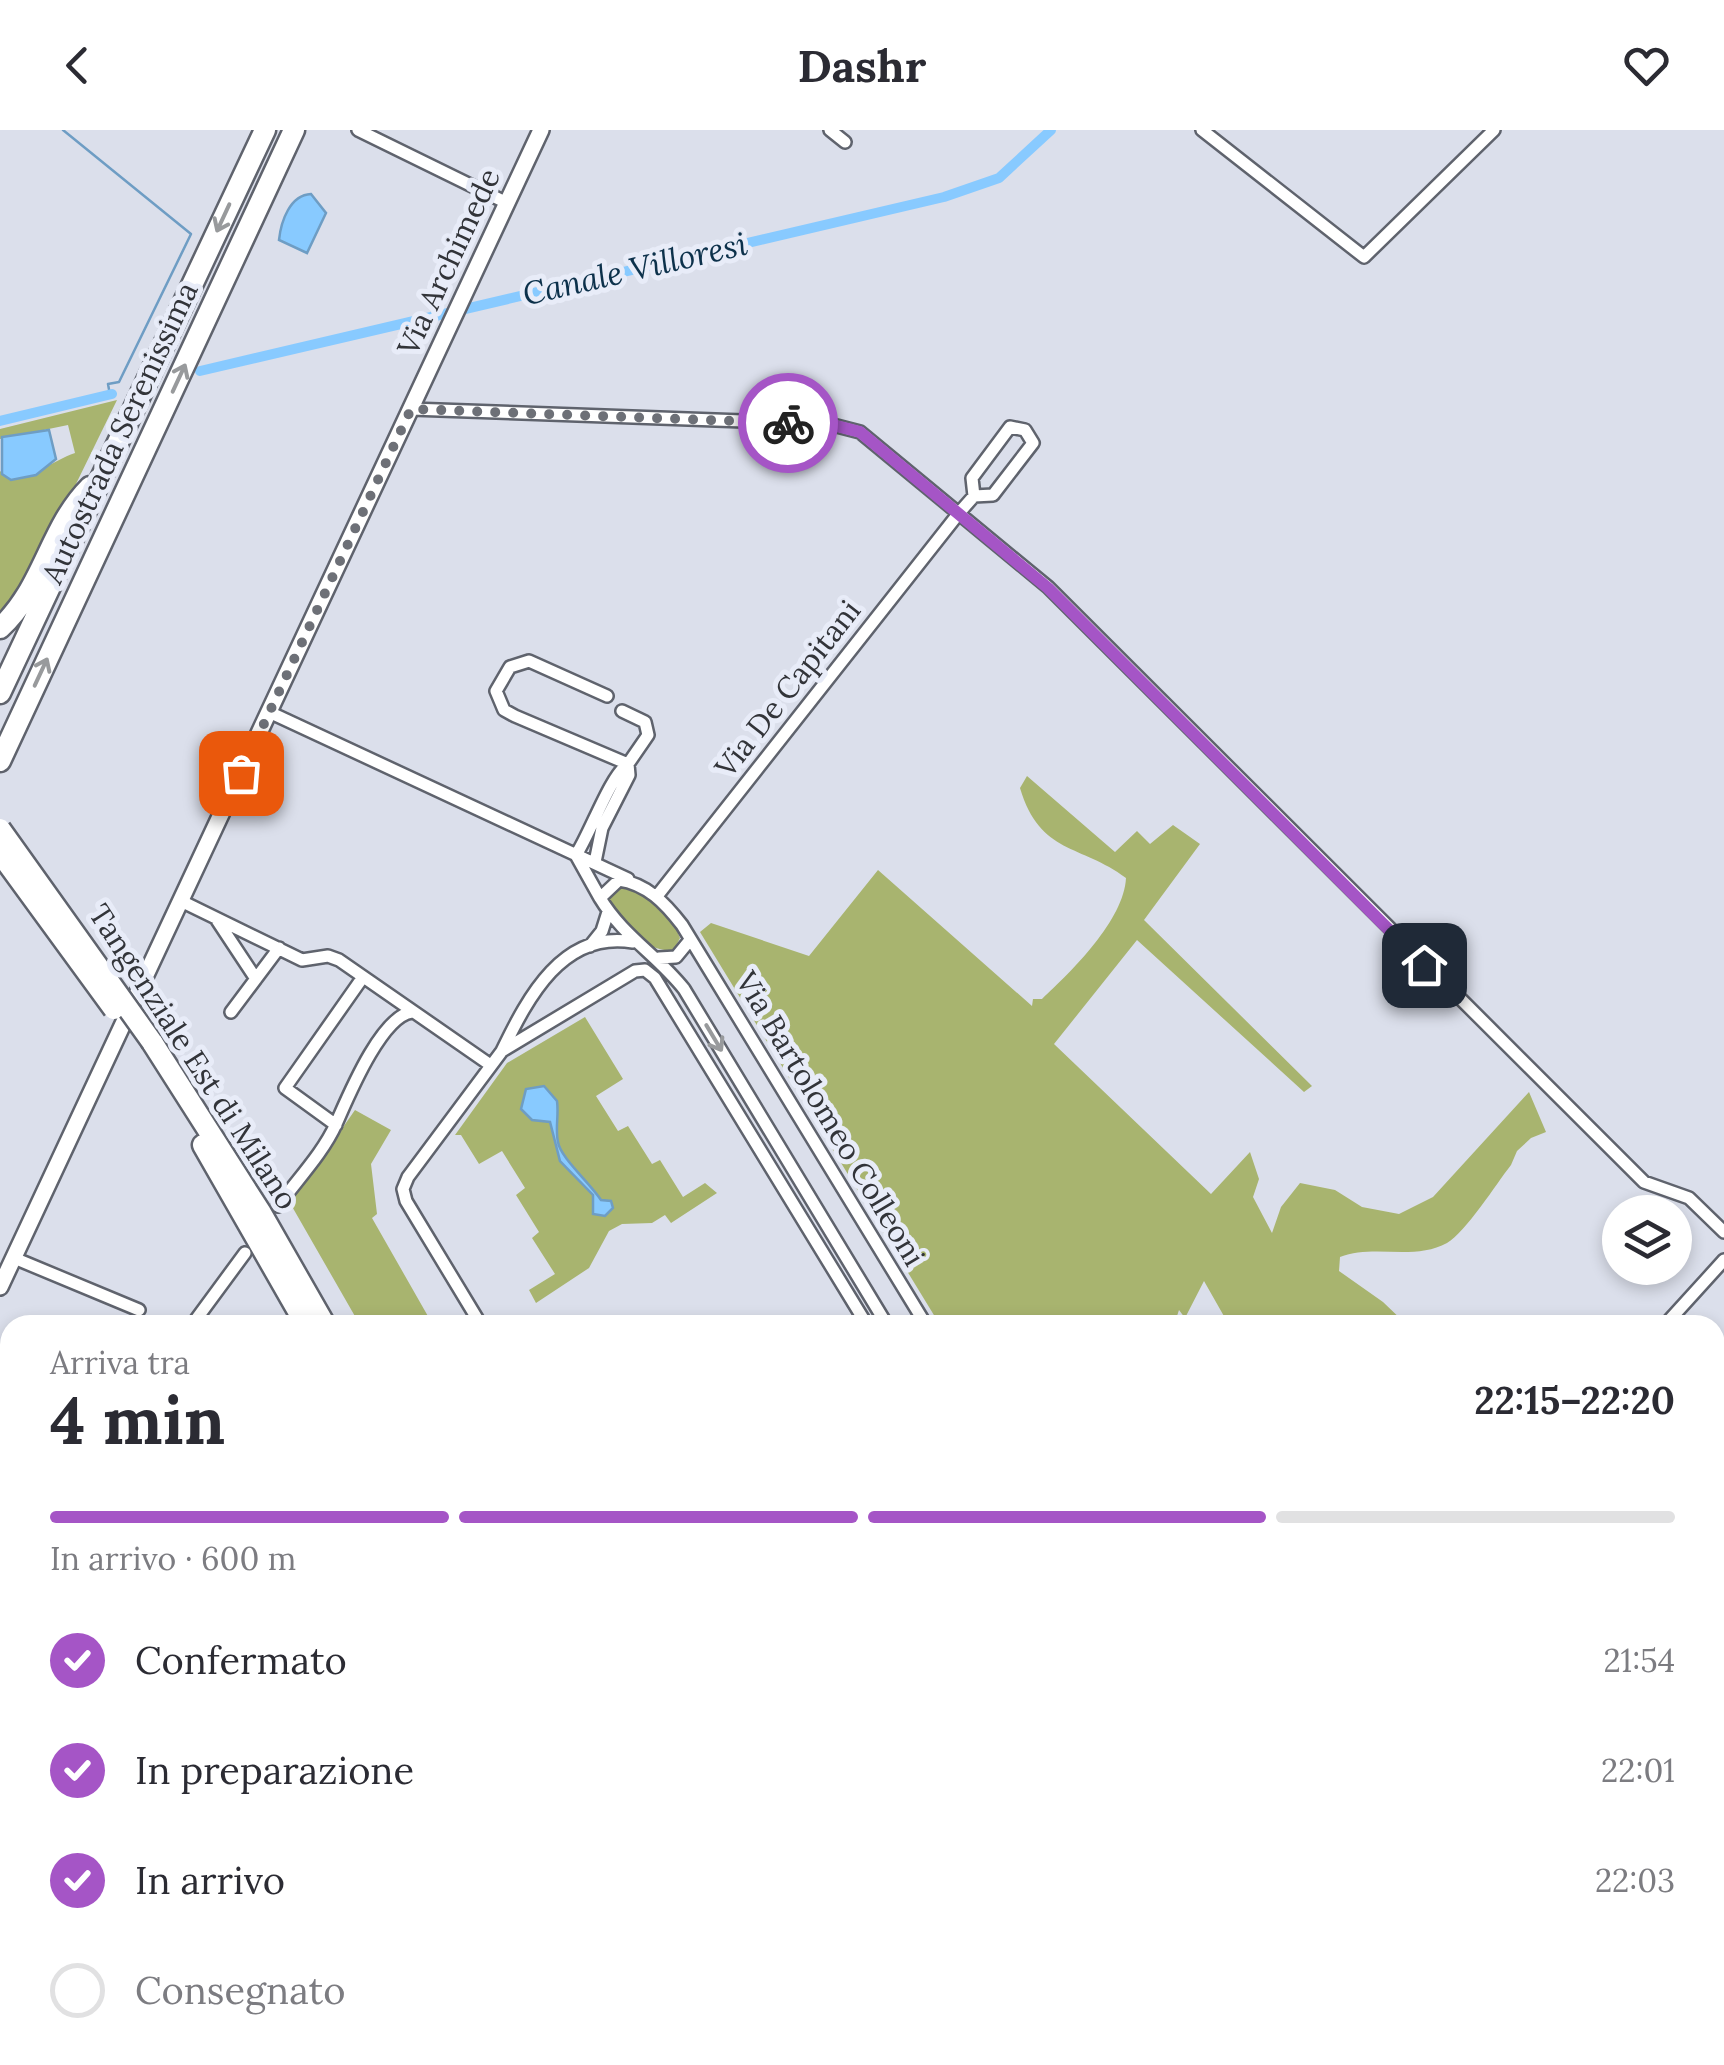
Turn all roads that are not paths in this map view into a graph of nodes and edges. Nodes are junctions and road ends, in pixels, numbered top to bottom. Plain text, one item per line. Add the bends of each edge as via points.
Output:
1 (265, 130) edge
2 (294, 130) edge
3 (358, 130) edge
4 (541, 130) edge
5 (830, 130) edge
6 (1202, 130) edge
7 (1494, 130) edge
8 (845, 142) dead end
9 (507, 203) junction
10 (411, 409) junction
11 (102, 475) junction
12 (974, 496) junction
13 (959, 514) junction
14 (0, 628) edge
15 (0, 693) edge
16 (608, 696) dead end
17 (622, 711) dead end
18 (270, 712) junction
19 (0, 760) edge
20 (628, 764) junction
21 (0, 829) edge
22 (0, 853) edge
23 (576, 856) junction
24 (595, 862) junction
25 (632, 882) junction
26 (657, 896) junction
27 (600, 898) junction
28 (181, 901) junction
29 (608, 912) junction
30 (215, 918) junction
31 (690, 940) junction
32 (634, 942) junction
33 (590, 946) junction
34 (279, 948) junction
35 (659, 958) junction
36 (363, 977) junction
37 (256, 979) junction
38 (231, 1012) dead end
39 (412, 1012) junction
40 (148, 1046) junction
41 (502, 1050) junction
42 (489, 1064) junction
43 (336, 1125) junction
44 (278, 1206) dead end
45 (1723, 1229) edge
46 (245, 1253) dead end
47 (14, 1258) junction
48 (1724, 1260) edge
49 (0, 1287) edge
50 (140, 1310) dead end
51 (199, 1315) edge
52 (300, 1315) edge
53 (318, 1315) edge
54 (475, 1315) edge
55 (861, 1315) edge
56 (881, 1315) edge
57 (920, 1315) edge
58 (1674, 1315) edge

1 -> 11 highway, Autostrada Serenissima
19 -> 2 highway, Autostrada Serenissima
3 - 9 street
4 - 9 street, Via Archimede
5 - 8 street
6 - 7 street via 1364,257
9 - 10 street, Via Archimede
10 - 13 street via 829,424 860,432
10 - 18 street, Via Archimede
11 - 14 highway via 72,505 32,593
11 - 15 highway, Autostrada Serenissima
12 - 12 street via 992,495 1032,443 1024,430 1010,427 972,478
12 - 13 street, Via De Capitani
13 - 26 street, Via De Capitani
13 - 45 street via 1048,588 1644,1182 1689,1198
16 - 20 street via 528,660 510,666 496,691 514,716
17 - 20 street via 645,722 648,735
18 - 23 street
18 - 28 street, Via Archimede
20 - 23 street via 617,771
20 - 24 street
21 - 40 highway, Tangenziale Est di Milano, bridge
22 - 40 highway, Tangenziale Est di Milano, bridge
23 - 24 street
23 - 27 street, Via Bartolomeo Colleoni
24 - 25 street
25 - 26 street, Via Bartolomeo Colleoni
25 - 27 street via 619,880
26 - 31 street, Via Bartolomeo Colleoni
27 - 29 street, Via Bartolomeo Colleoni
28 - 30 street
28 - 47 street, Via Archimede
29 - 32 street, Via Bartolomeo Colleoni
29 - 33 street
30 - 34 street
30 - 37 street
31 - 35 street via 676,957
31 - 57 street, Via Bartolomeo Colleoni
32 - 33 street
32 - 35 street, Via Bartolomeo Colleoni
33 - 41 street via 536,984
34 - 36 street via 302,960 340,960
34 - 37 street
35 -> 56 street, Via Bartolomeo Colleoni
36 - 39 street
36 - 43 street via 285,1088
37 - 38 street
39 - 42 street
39 - 43 street via 397,1018 376,1048 345,1096
40 - 52 highway, Tangenziale Est di Milano
40 - 53 highway, Tangenziale Est di Milano via 261,1213
41 - 42 street
41 - 55 street via 636,971 656,978
42 - 54 street via 403,1189
43 - 44 street
46 - 51 street
47 - 49 street, Via Archimede
47 - 50 street
48 - 58 street

